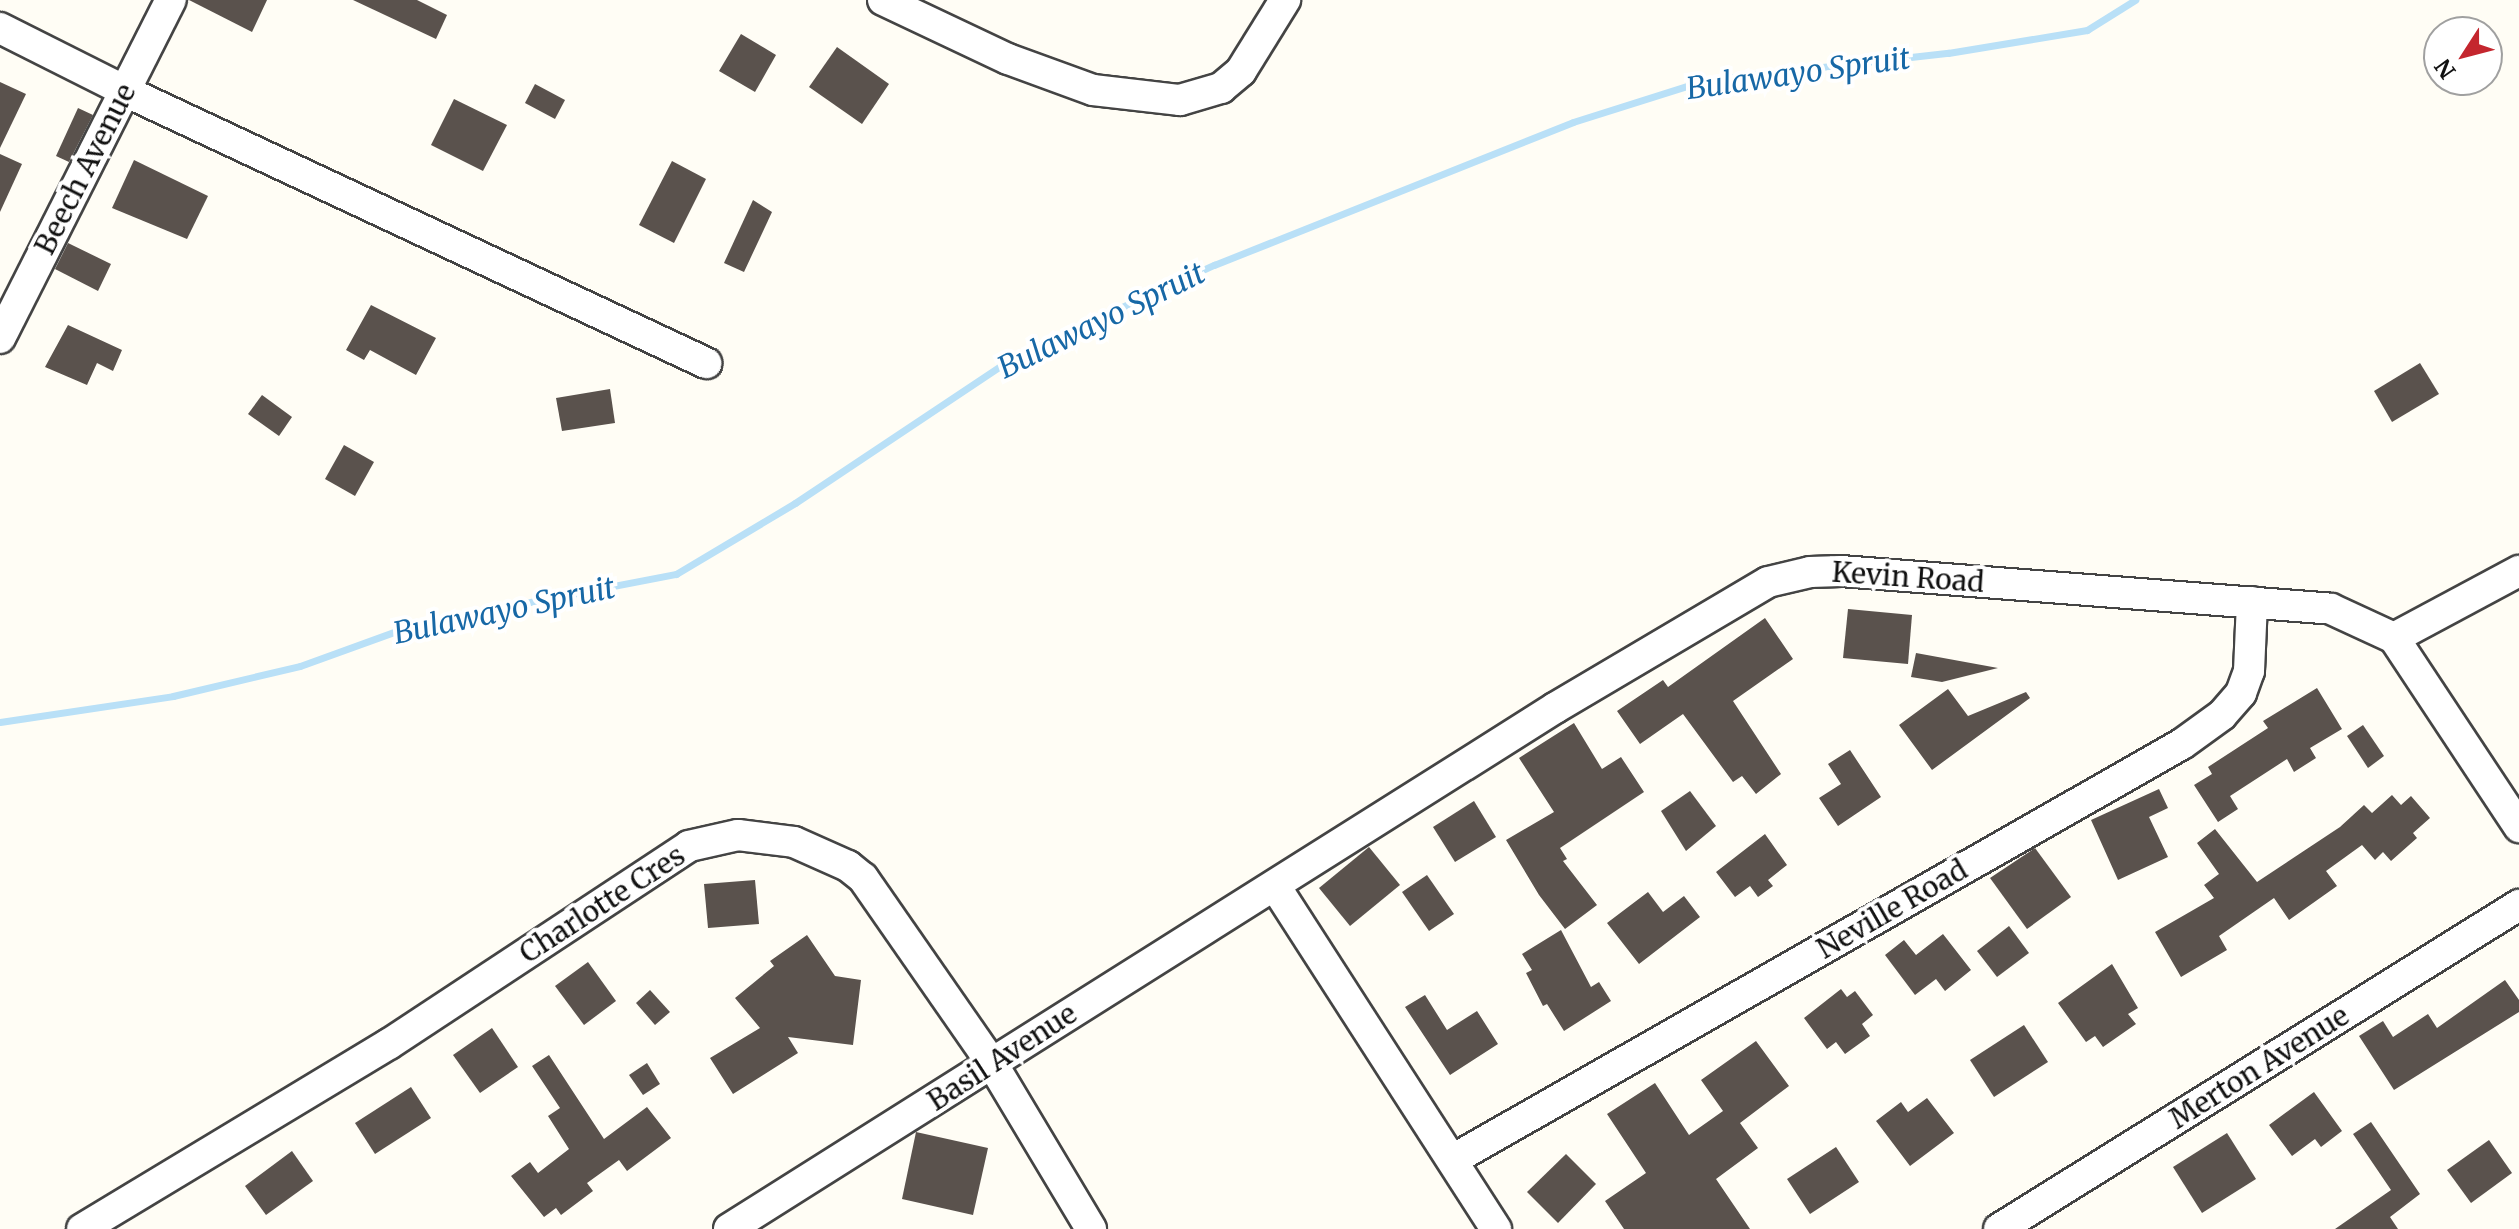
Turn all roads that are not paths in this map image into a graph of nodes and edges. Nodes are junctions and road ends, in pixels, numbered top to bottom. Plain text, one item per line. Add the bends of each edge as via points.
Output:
1 (171, 0) edge
2 (883, 0) edge
3 (1285, 0) edge
4 (0, 28) edge
5 (125, 91) junction
6 (0, 338) edge
7 (706, 363) dead end
8 (2519, 571) edge
9 (2252, 602) junction
10 (2394, 638) junction
11 (2519, 827) edge
12 (1275, 886) junction
13 (2519, 905) edge
14 (993, 1065) junction
15 (1454, 1159) junction
16 (82, 1229) edge
17 (729, 1229) edge
18 (1091, 1229) edge
19 (1496, 1229) edge
20 (1999, 1229) edge

1 - 5 street, Beech Avenue
2 - 3 street via 1008,59 1093,90 1180,100 1221,88 1241,71
4 - 5 street
5 - 6 street, Beech Avenue
5 - 7 street
8 - 10 street
9 - 10 street, Kevin Road via 2331,609
9 - 12 street, Kevin Road via 1841,571 1768,582 1555,708
9 - 15 street, Neville Road via 2249,671 2241,693 2222,715 2182,744
10 - 11 street
12 - 14 street, Basil Avenue
12 - 15 street
13 - 20 street, Merton Avenue
14 - 16 street, Charlotte Cres via 863,878 794,842 738,835 715,838 679,852 389,1044
14 - 17 street, Basil Avenue
14 - 18 street, Charlotte Cres
15 - 19 street

